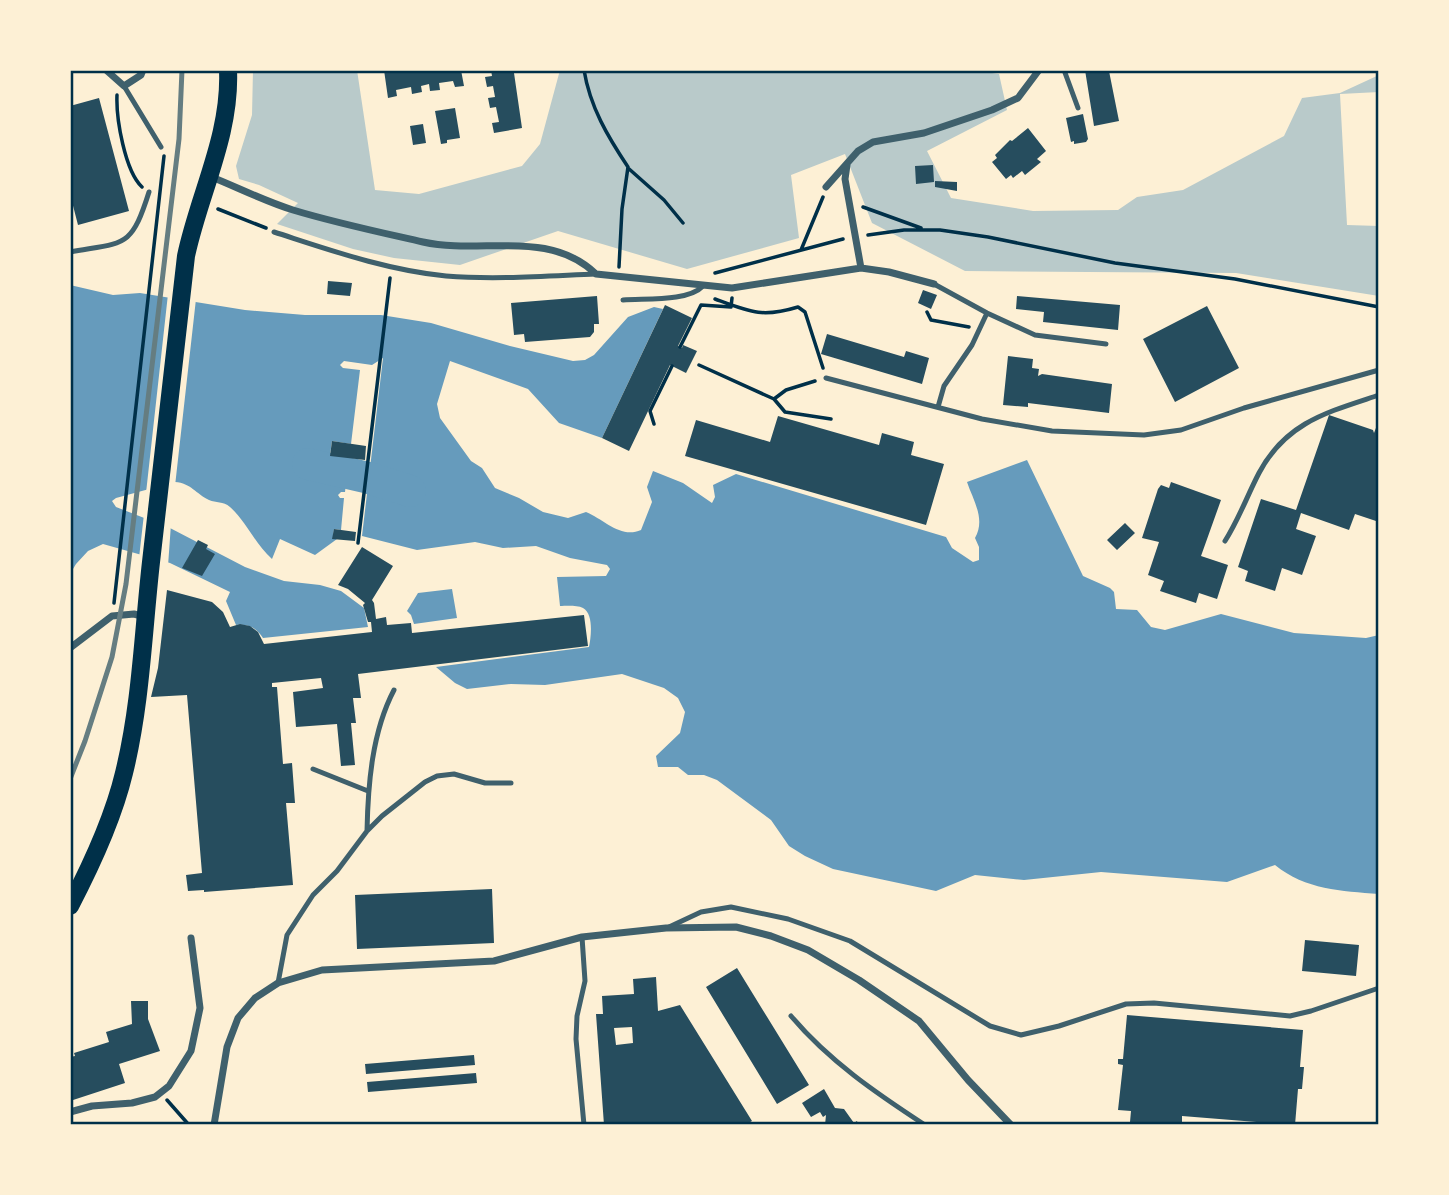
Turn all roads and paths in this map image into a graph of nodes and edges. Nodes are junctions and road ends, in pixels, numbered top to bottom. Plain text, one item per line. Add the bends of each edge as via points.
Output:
1 (106, 70) edge
2 (143, 70) edge
3 (228, 70) edge
4 (584, 70) edge
5 (1039, 70) edge
6 (1064, 70) edge
7 (124, 86) junction
8 (1078, 108) dead end
9 (161, 147) dead end
10 (847, 165) junction
11 (628, 167) junction
12 (163, 173) dead end
13 (209, 175) junction
14 (826, 187) joint
15 (149, 192) joint
16 (849, 202) junction
17 (215, 207) dead end
18 (683, 223) dead end
19 (926, 230) junction
20 (274, 232) joint
21 (870, 234) dead end
22 (841, 240) dead end
23 (801, 250) junction
24 (70, 251) edge
25 (391, 266) junction
26 (861, 268) junction
27 (596, 274) junction
28 (618, 275) junction
29 (683, 282) junction
30 (934, 284) joint
31 (703, 286) junction
32 (697, 293) junction
33 (732, 297) dead end
34 (622, 300) dead end
35 (1379, 307) edge
36 (927, 312) dead end
37 (987, 313) junction
38 (978, 329) junction
39 (1106, 344) dead end
40 (680, 347) dead end
41 (699, 365) dead end
42 (672, 366) dead end
43 (1379, 370) edge
44 (826, 378) junction
45 (1379, 395) edge
46 (774, 399) junction
47 (938, 407) junction
48 (831, 419) dead end
49 (654, 424) dead end
50 (1225, 541) dead end
51 (358, 543) dead end
52 (114, 604) dead end
53 (146, 617) junction
54 (70, 648) edge
55 (394, 691) dead end
56 (313, 769) dead end
57 (511, 783) dead end
58 (368, 791) junction
59 (368, 831) junction
60 (70, 906) edge
61 (666, 928) junction
62 (582, 937) junction
63 (191, 938) dead end
64 (278, 984) junction
65 (1379, 988) edge
66 (791, 1016) dead end
67 (161, 1092) junction
68 (70, 1112) edge
69 (189, 1125) edge
70 (214, 1125) edge
71 (584, 1125) edge
72 (925, 1125) edge
73 (1011, 1125) edge

1 - 7 street
2 - 7 street
3 - 13 main road via 223,131
4 - 11 path via 591,102
5 - 10 street via 1018,97 992,110 924,133 873,142
6 - 8 lane
7 - 9 lane
7 - 15 path via 117,94 116,106 128,161 138,184
10 - 14 street
10 - 16 street
11 - 18 path
11 - 28 path
12 - 52 path
13 - 27 street via 292,210 359,228 428,243 537,246 582,260
13 - 53 main road via 186,256
14 - 23 path
15 - 24 lane via 132,234 121,242
16 - 19 path
16 - 26 street
17 - 20 path
19 - 21 path
19 - 35 path
20 - 25 lane
22 - 23 path
23 - 29 path
25 - 27 lane via 447,276
25 - 51 path
26 - 30 street
26 - 31 street via 752,287
27 - 28 street
28 - 29 street
29 - 31 street
30 - 37 lane
31 - 32 lane
32 - 34 lane
32 - 44 path via 744,310 773,314 798,307 806,312
33 - 40 path via 731,307 701,305
36 - 38 path via 931,320
37 - 38 lane
37 - 39 lane via 1035,335
38 - 47 lane via 944,386
41 - 46 path
42 - 49 path via 650,411
43 - 47 lane via 1161,434 1052,431
44 - 46 path via 786,390
44 - 47 lane
45 - 50 lane via 1299,426 1270,456
46 - 48 path via 785,412
53 - 54 street via 112,616
53 - 60 main road via 123,776 99,845
55 - 58 lane via 381,720
56 - 58 lane
57 - 59 lane via 437,776
58 - 59 lane
59 - 64 lane via 313,895 287,935
61 - 62 street
61 - 65 lane via 701,912 731,907 788,919 850,941 990,1026 1021,1035 1126,1004 1290,1016
61 - 73 street via 736,927 808,950 919,1021
62 - 64 street via 494,961 322,970
62 - 71 lane via 585,981 576,1040
63 - 67 street via 200,1008 191,1051
64 - 70 street via 255,998 238,1018 227,1046
66 - 72 lane via 839,1065
67 - 68 street via 132,1103
67 - 69 path

